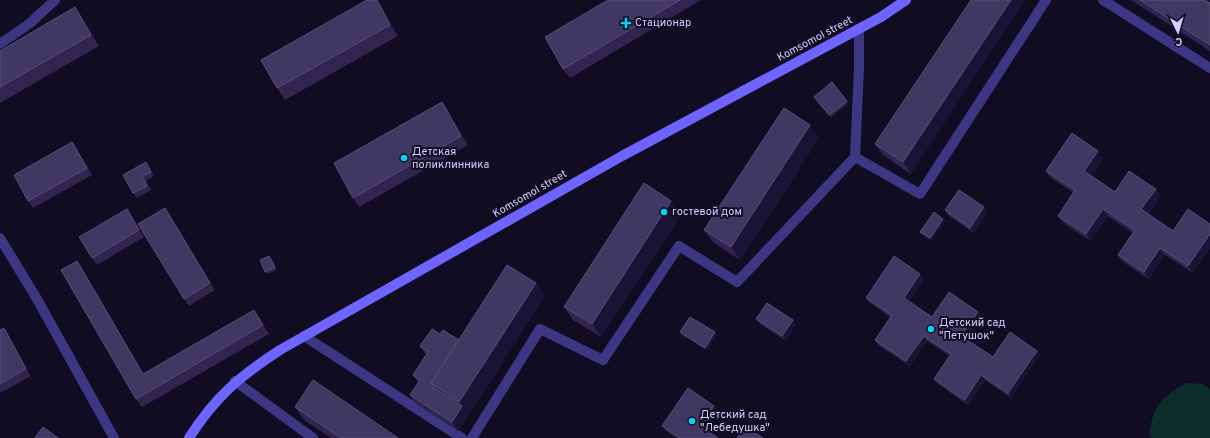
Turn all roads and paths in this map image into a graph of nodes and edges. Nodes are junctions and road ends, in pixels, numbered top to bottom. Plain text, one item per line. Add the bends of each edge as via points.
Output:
1 (55, 0) edge
2 (906, 0) edge
3 (1046, 0) edge
4 (1103, 0) edge
5 (859, 29) junction
6 (0, 44) edge
7 (1210, 68) edge
8 (855, 157) junction
9 (0, 238) edge
10 (304, 336) junction
11 (235, 381) junction
12 (114, 438) edge
13 (189, 438) edge
14 (313, 438) edge
15 (462, 438) edge
16 (472, 438) edge

1 - 6 street via 29,24
2 - 5 street, Komsomol street
3 - 8 street via 920,194
4 - 7 street
5 - 8 street
5 - 10 street, Komsomol street via 622,156
8 - 16 street via 737,282 679,246 603,360 540,329
9 - 12 street
10 - 11 street, Komsomol street
10 - 15 street
11 - 13 street, Komsomol street via 219,397
11 - 14 street

